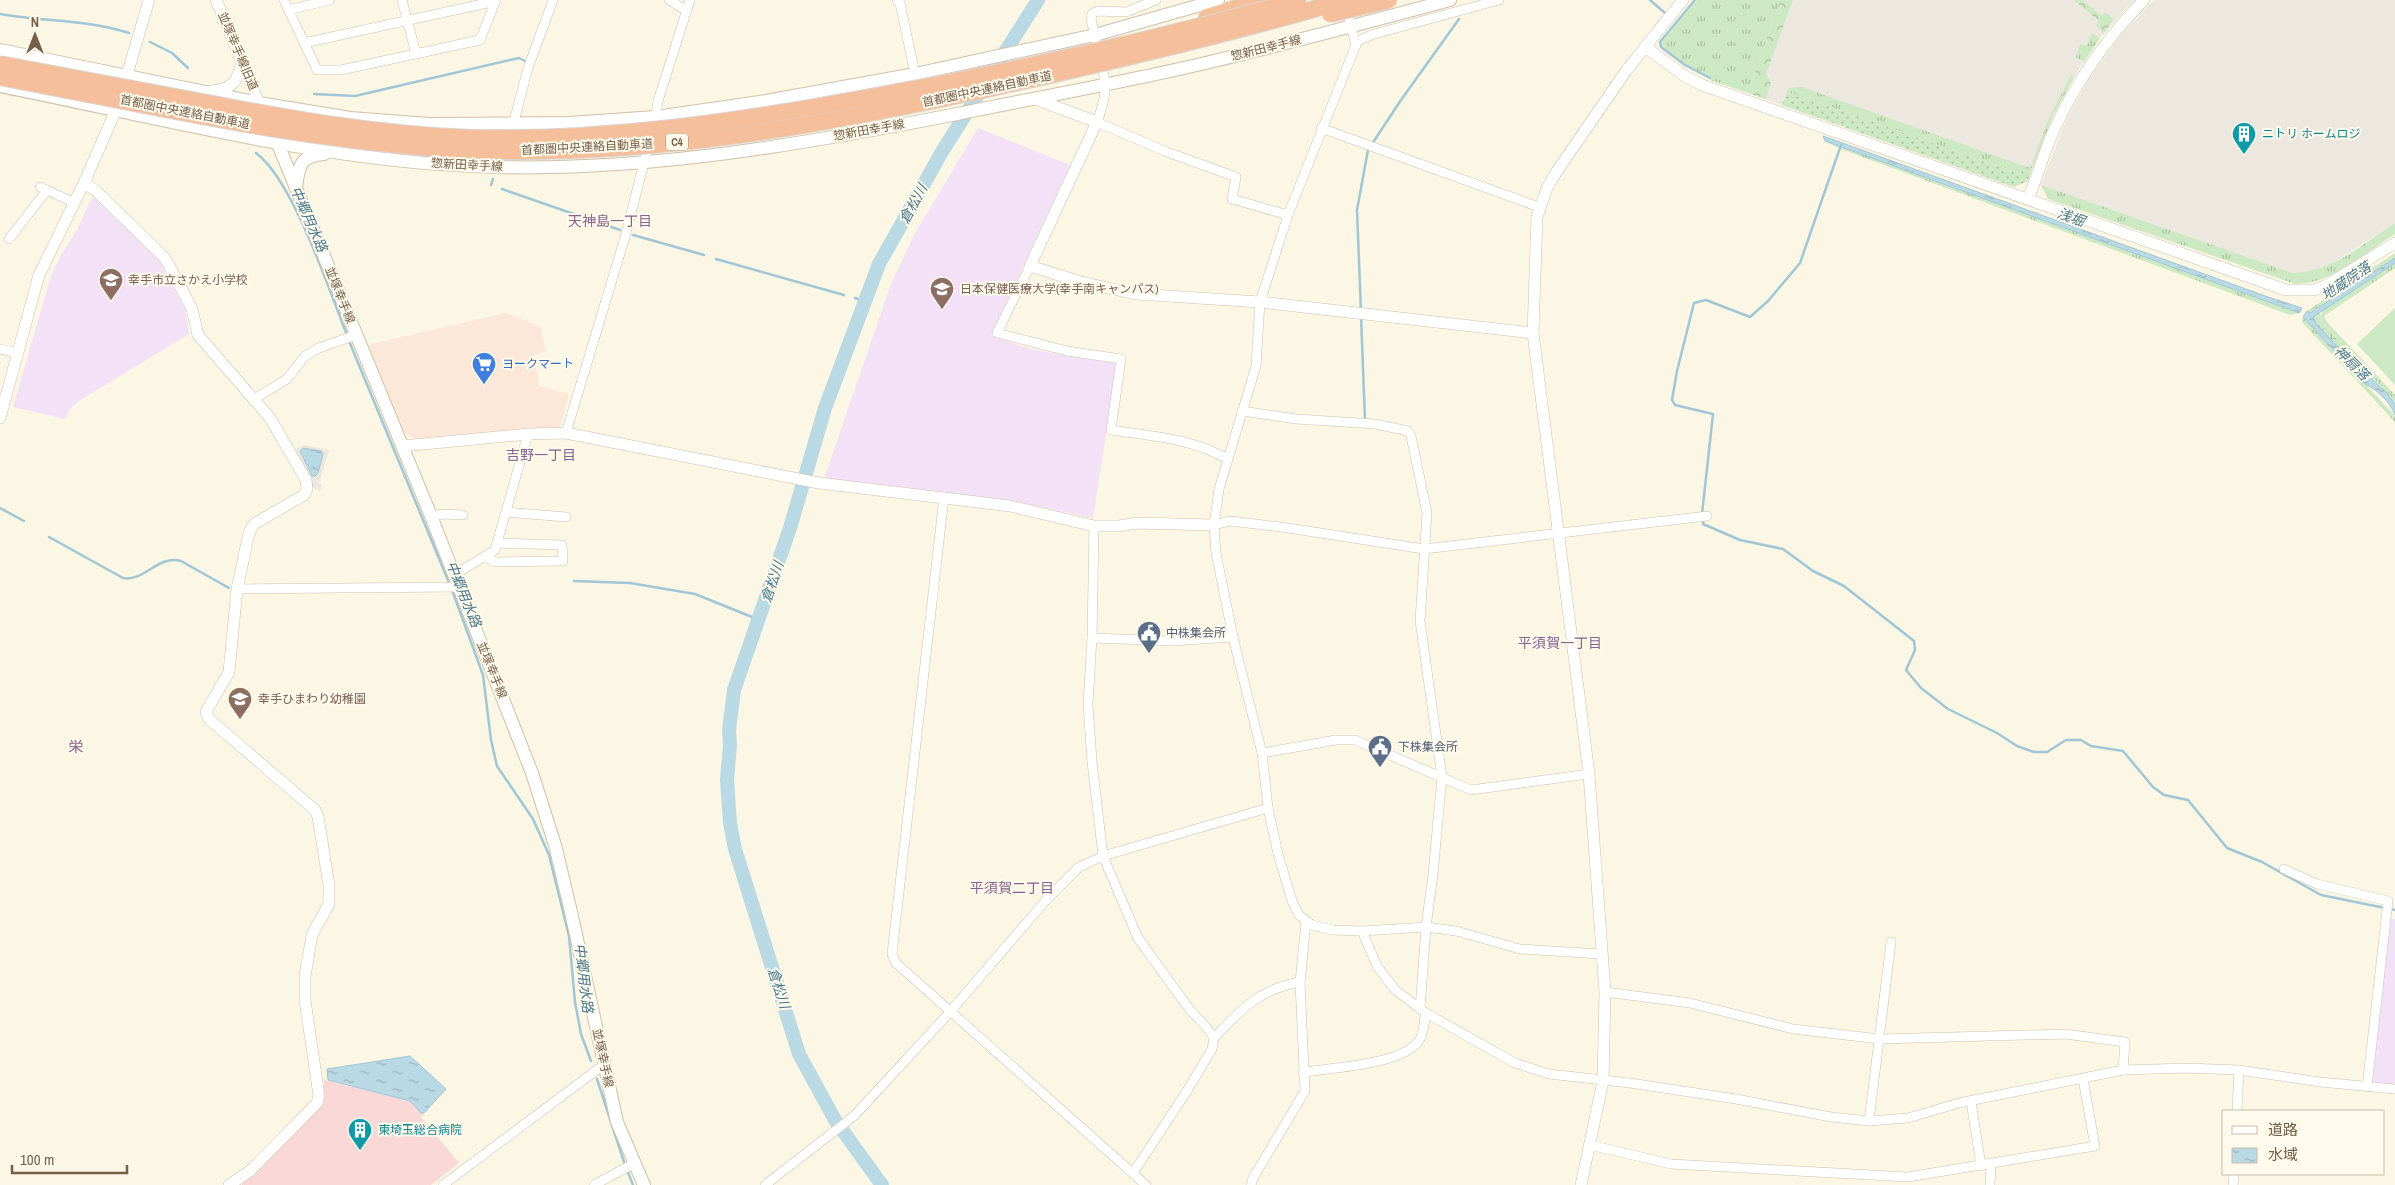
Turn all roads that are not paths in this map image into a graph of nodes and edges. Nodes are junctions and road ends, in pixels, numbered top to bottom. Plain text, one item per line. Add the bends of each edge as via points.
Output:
1 (149, 0) edge
2 (216, 0) edge
3 (284, 0) edge
4 (330, 0) edge
5 (402, 0) edge
6 (553, 0) edge
7 (669, 0) edge
8 (690, 0) edge
9 (897, 0) edge
10 (1156, 0) edge
11 (1218, 0) edge
12 (1263, 0) edge
13 (1298, 0) edge
14 (1344, 0) edge
15 (1389, 0) edge
16 (1450, 0) edge
17 (1500, 0) edge
18 (1683, 0) edge
19 (2144, 0) edge
20 (496, 1) edge
21 (288, 10) junction
22 (687, 11) junction
23 (407, 21) junction
24 (1352, 26) junction
25 (1095, 35) junction
26 (1152, 38) junction
27 (1356, 42) junction
28 (304, 43) junction
29 (1645, 46) junction
30 (416, 54) junction
31 (4, 55) edge
32 (1139, 55) junction
33 (242, 60) junction
34 (915, 74) junction
35 (127, 76) junction
36 (0, 77) edge
37 (1106, 84) junction
38 (0, 86) edge
39 (207, 92) junction
40 (1035, 99) junction
41 (259, 103) junction
42 (116, 110) junction
43 (656, 117) junction
44 (924, 121) junction
45 (1097, 122) junction
46 (513, 125) junction
47 (1321, 128) junction
48 (278, 143) junction
49 (334, 153) junction
50 (354, 156) junction
51 (644, 162) junction
52 (84, 183) junction
53 (296, 187) junction
54 (2028, 199) junction
55 (75, 203) junction
56 (1539, 207) junction
57 (1288, 215) junction
58 (9, 239) dead end
59 (2395, 243) edge
60 (1030, 266) junction
61 (1260, 302) junction
62 (1533, 333) junction
63 (351, 337) junction
64 (0, 349) edge
65 (17, 353) junction
66 (254, 399) junction
67 (1242, 411) junction
68 (0, 418) edge
69 (566, 433) junction
70 (528, 434) junction
71 (402, 446) junction
72 (1227, 459) junction
73 (944, 497) junction
74 (506, 512) junction
75 (463, 515) dead end
76 (431, 516) junction
77 (1707, 516) dead end
78 (566, 517) dead end
79 (1214, 525) junction
80 (1094, 526) junction
81 (1557, 533) junction
82 (498, 543) junction
83 (1424, 549) junction
84 (486, 557) junction
85 (457, 581) junction
86 (237, 589) junction
87 (1233, 637) junction
88 (1092, 638) junction
89 (1262, 753) junction
90 (1589, 774) junction
91 (1442, 777) junction
92 (1268, 808) junction
93 (1103, 856) junction
94 (2284, 869) dead end
95 (1306, 922) junction
96 (1426, 927) junction
97 (1362, 931) junction
98 (1890, 942) dead end
99 (1601, 954) junction
100 (1300, 982) junction
101 (1605, 992) junction
102 (1423, 1011) junction
103 (950, 1012) junction
104 (1214, 1038) junction
105 (1880, 1039) junction
106 (604, 1067) junction
107 (2123, 1070) junction
108 (2239, 1070) junction
109 (1303, 1072) junction
110 (2083, 1079) junction
111 (1603, 1081) junction
112 (2367, 1087) junction
113 (2395, 1090) edge
114 (1971, 1101) junction
115 (2237, 1110) edge
116 (1869, 1121) junction
117 (1590, 1145) junction
118 (633, 1164) junction
119 (1991, 1165) junction
120 (1981, 1166) junction
121 (1133, 1173) junction
122 (229, 1185) edge
123 (443, 1185) edge
124 (594, 1185) edge
125 (644, 1185) edge
126 (766, 1185) edge
127 (1146, 1185) edge
128 (1251, 1185) edge
129 (1581, 1185) edge
130 (1990, 1185) edge

1 - 35 street
2 - 33 street, 並塚幸手線旧道
3 - 21 street
4 - 21 street
5 - 23 street
6 - 46 street via 528,68
7 - 22 street
8 - 22 street
9 - 34 street
10 - 25 street via 1126,12 1097,11 1091,19
11 - 25 main road
12 - 26 highway, bridge via 1180,25
13 - 26 highway, 首都圏中央連絡自動車道 / C4, bridge
14 - 24 street
14 - 32 highway, 首都圏中央連絡自動車道 / C4, bridge
15 - 32 highway, bridge via 1166,55
16 - 24 main road, 惣新田幸手線
17 - 27 street via 1371,35
18 - 29 street
19 - 54 street via 2078,83 2054,130
20 - 23 street
20 - 30 street via 480,40
21 - 28 street
22 - 43 street via 658,101
23 - 28 street
23 - 30 street
24 - 27 street
24 - 37 main road, 惣新田幸手線
25 - 34 main road
25 - 37 street
26 - 31 highway, 首都圏中央連絡自動車道 / C4, bridge via 1007,71 826,105 676,128 562,137 469,138 360,129 266,114
27 - 47 street
28 - 30 street via 317,70 341,70
29 - 54 street via 1702,85
29 - 56 street via 1557,171
31 - 35 main road
31 - 42 main road via 46,64 66,80 108,92 115,101
32 - 36 highway, 首都圏中央連絡自動車道 / C4, bridge via 940,99 765,131 620,148 540,151 469,150 327,138
33 - 39 street via 240,74 230,87
33 - 41 street, 並塚幸手線旧道
34 - 43 main road
34 - 44 street
35 - 39 main road
35 - 42 street
37 - 40 main road, 惣新田幸手線
37 - 45 street via 1106,96
38 - 42 main road
39 - 41 main road
40 - 44 main road, 惣新田幸手線
40 - 45 street
41 - 46 main road via 350,118 413,124
41 - 48 main road, 並塚幸手線
41 - 50 main road via 278,124 321,130
42 - 48 main road
42 - 52 street
43 - 46 main road
43 - 51 street
44 - 51 main road, 惣新田幸手線 via 775,146
45 - 57 street via 1236,177 1232,199
45 - 60 street
47 - 56 street
47 - 57 street
48 - 49 main road, 惣新田幸手線
48 - 53 main road, 並塚幸手線
49 - 50 main road, 惣新田幸手線
49 - 53 main road via 316,154 305,159 298,169
50 - 51 main road, 惣新田幸手線 via 498,167
51 - 69 street
52 - 55 street
52 - 66 street via 165,258 192,309 194,338
53 - 63 main road, 並塚幸手線
54 - 59 street via 2294,291 2325,286
55 - 58 street via 44,188
55 - 65 street via 38,275
56 - 62 street via 1534,250
57 - 61 street
60 - 61 street via 1136,294
60 - 72 street via 997,333 1067,351 1121,359 1111,430 1185,443 1212,450
61 - 62 street
61 - 67 street via 1256,366
62 - 81 street
63 - 66 street via 304,356 287,379
63 - 71 main road, 並塚幸手線
64 - 65 street
65 - 68 street
66 - 86 street via 276,425 292,452 307,489 304,495 254,524 248,533
67 - 72 street
67 - 83 street via 1296,419 1375,424 1408,431 1427,513
69 - 70 street
69 - 73 street via 817,482
70 - 71 street
70 - 74 street
71 - 76 main road, 並塚幸手線
72 - 79 street
73 - 80 street via 1010,506
73 - 103 street via 892,954 896,963
74 - 78 street
74 - 82 street
75 - 76 street
76 - 85 main road, 並塚幸手線
77 - 81 street
79 - 80 street via 1137,523
79 - 83 street via 1230,521
79 - 87 street via 1216,553
80 - 88 street
81 - 83 street
81 - 90 street
82 - 84 street
82 - 84 street via 562,545 563,561 495,562
83 - 91 street via 1420,621
84 - 85 street
85 - 86 street
85 - 106 main road, 並塚幸手線 via 532,773 550,830 575,928
86 - 122 street via 229,672 209,705 207,715 315,810 329,886 328,904 308,934 305,976 305,1000 319,1096 317,1103 294,1119 250,1171
87 - 88 street via 1172,641
87 - 89 street
88 - 93 street via 1088,704
89 - 91 street via 1336,740 1355,740
89 - 92 street
90 - 91 street via 1471,790
90 - 99 street
91 - 96 street
92 - 93 street
92 - 95 street via 1292,901
93 - 103 street via 1079,867 1047,899
93 - 104 street via 1138,938
94 - 112 street via 2317,884 2388,902
95 - 97 street via 1333,930
95 - 100 street
96 - 97 street
96 - 99 street via 1456,931 1520,948
96 - 102 street
97 - 102 street via 1377,966 1395,990
98 - 105 street
99 - 101 street
100 - 104 street via 1265,992
100 - 109 street
101 - 105 street via 1690,1003 1793,1029
101 - 111 street
102 - 109 street via 1421,1038 1415,1046 1388,1060
102 - 111 street via 1516,1063 1549,1074
103 - 121 street
103 - 126 street via 854,1116
104 - 121 street via 1212,1049
105 - 107 street via 2065,1034 2125,1042
105 - 116 street
106 - 118 main road, 並塚幸手線 via 617,1122
106 - 123 street
107 - 108 street
107 - 110 street
108 - 112 street
108 - 115 street
109 - 128 street via 1305,1091 1252,1178
110 - 114 street
110 - 119 street via 2095,1146
111 - 116 street via 1736,1099 1831,1118
111 - 117 street
112 - 113 street
114 - 116 street via 1908,1118
114 - 120 street
117 - 120 street via 1671,1164 1908,1177
117 - 129 street
118 - 124 street
118 - 125 main road, 並塚幸手線
119 - 120 street
119 - 130 street
121 - 127 street

